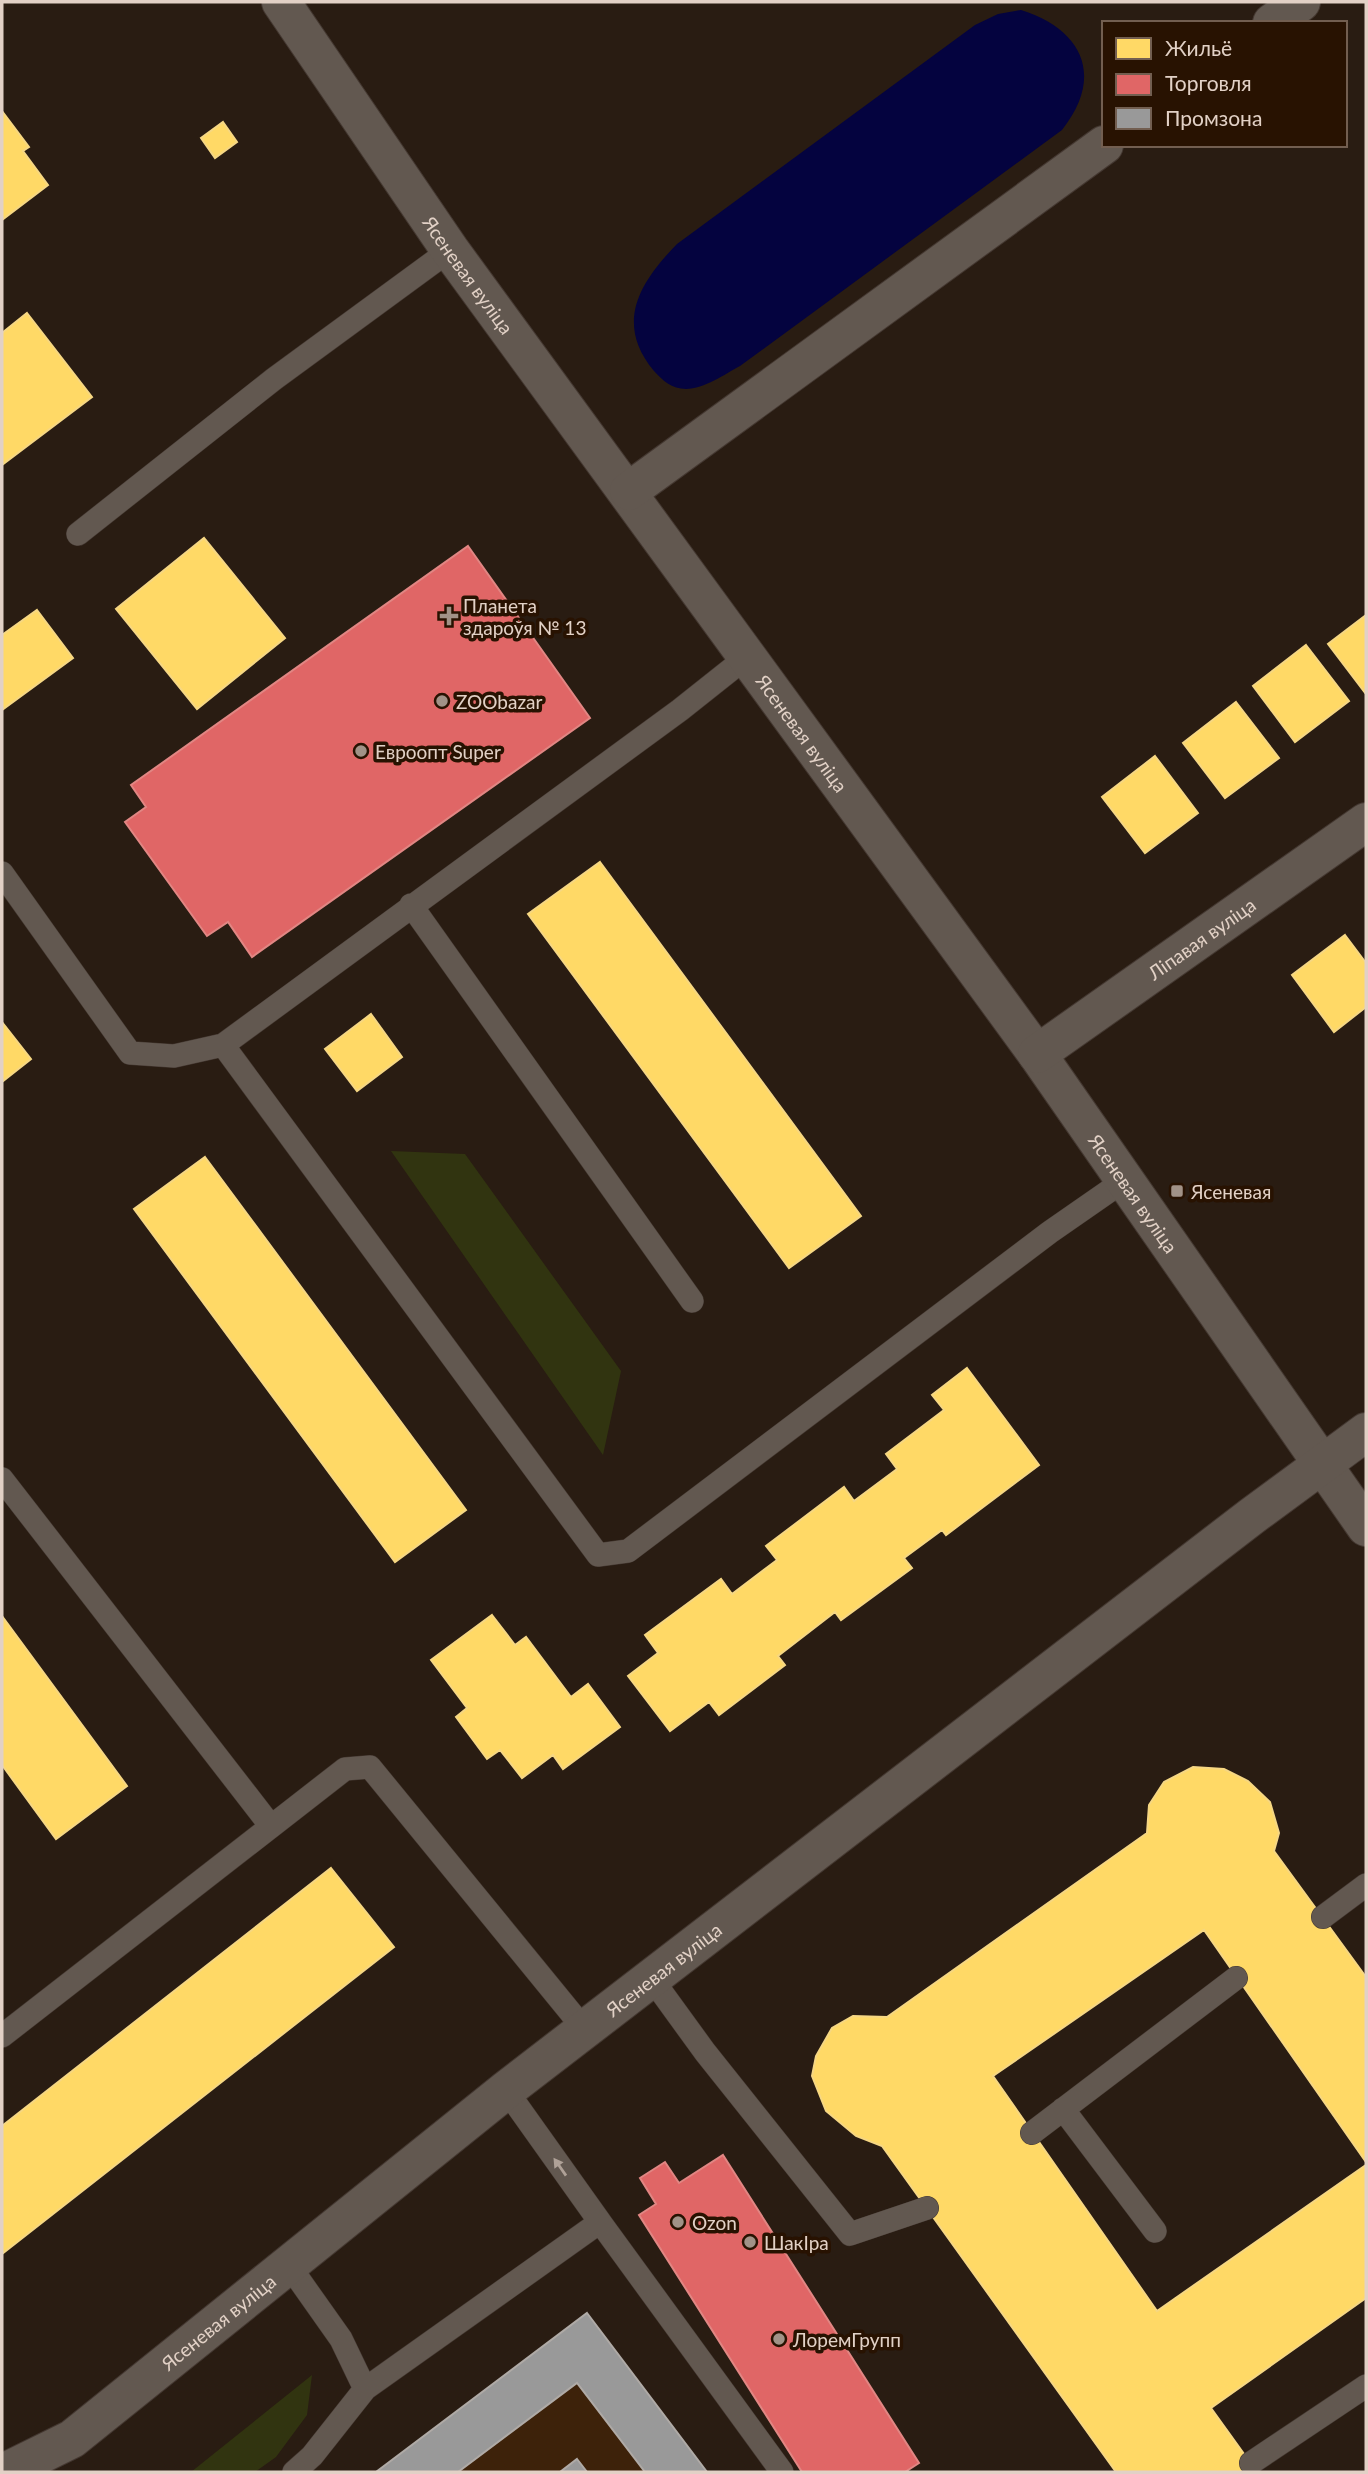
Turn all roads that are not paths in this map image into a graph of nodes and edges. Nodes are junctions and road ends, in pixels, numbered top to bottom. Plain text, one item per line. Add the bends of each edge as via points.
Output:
1 (281, 2) edge
2 (1301, 2) edge
3 (1275, 21) edge
4 (1102, 146) edge
5 (450, 250) junction
6 (629, 491) junction
7 (78, 534) dead end
8 (748, 656) junction
9 (1366, 822) edge
10 (2, 873) edge
11 (411, 905) junction
12 (223, 1045) junction
13 (1037, 1054) junction
14 (1122, 1182) junction
15 (692, 1301) dead end
16 (1366, 1432) edge
17 (1322, 1465) junction
18 (2, 1479) edge
19 (1366, 1527) edge
20 (270, 1825) junction
21 (1366, 1885) edge
22 (1323, 1917) dead end
23 (1236, 1978) dead end
24 (652, 1979) junction
25 (585, 2030) junction
26 (2, 2036) edge
27 (506, 2090) junction
28 (1063, 2109) junction
29 (1032, 2133) dead end
30 (927, 2208) dead end
31 (600, 2222) junction
32 (1155, 2231) dead end
33 (288, 2264) junction
34 (1366, 2386) edge
35 (365, 2389) junction
36 (1251, 2463) dead end
37 (5, 2472) edge
38 (294, 2472) edge
39 (782, 2472) edge

1 - 5 street, Ясеневая вуліца
2 - 3 street
4 - 6 street
5 - 6 street, Ясеневая вуліца
5 - 7 lane via 274,379
6 - 8 street, Ясеневая вуліца
8 - 11 lane
8 - 13 street, Ясеневая вуліца
9 - 13 street, Ліпавая вуліца
10 - 12 lane via 130,1053 174,1056
11 - 12 lane
11 - 15 lane
12 - 14 lane via 598,1555 628,1551 1049,1232
13 - 14 street, Ясеневая вуліца
14 - 17 street, Ясеневая вуліца
16 - 17 street
17 - 19 street, Ясеневая вуліца
17 - 24 street, Ясеневая вуліца
18 - 20 lane
20 - 25 lane via 345,1769 370,1767
20 - 26 lane
21 - 22 lane
23 - 28 lane
24 - 25 street, Ясеневая вуліца
24 - 30 lane via 850,2234
25 - 27 street, Ясеневая вуліца
31 -> 27 lane
27 - 33 street, Ясеневая вуліца
28 - 29 lane
28 - 32 lane
31 - 35 lane
31 - 39 lane
33 - 35 lane via 341,2339
33 - 37 street, Ясеневая вуліца via 72,2439
34 - 36 lane
35 - 38 lane

